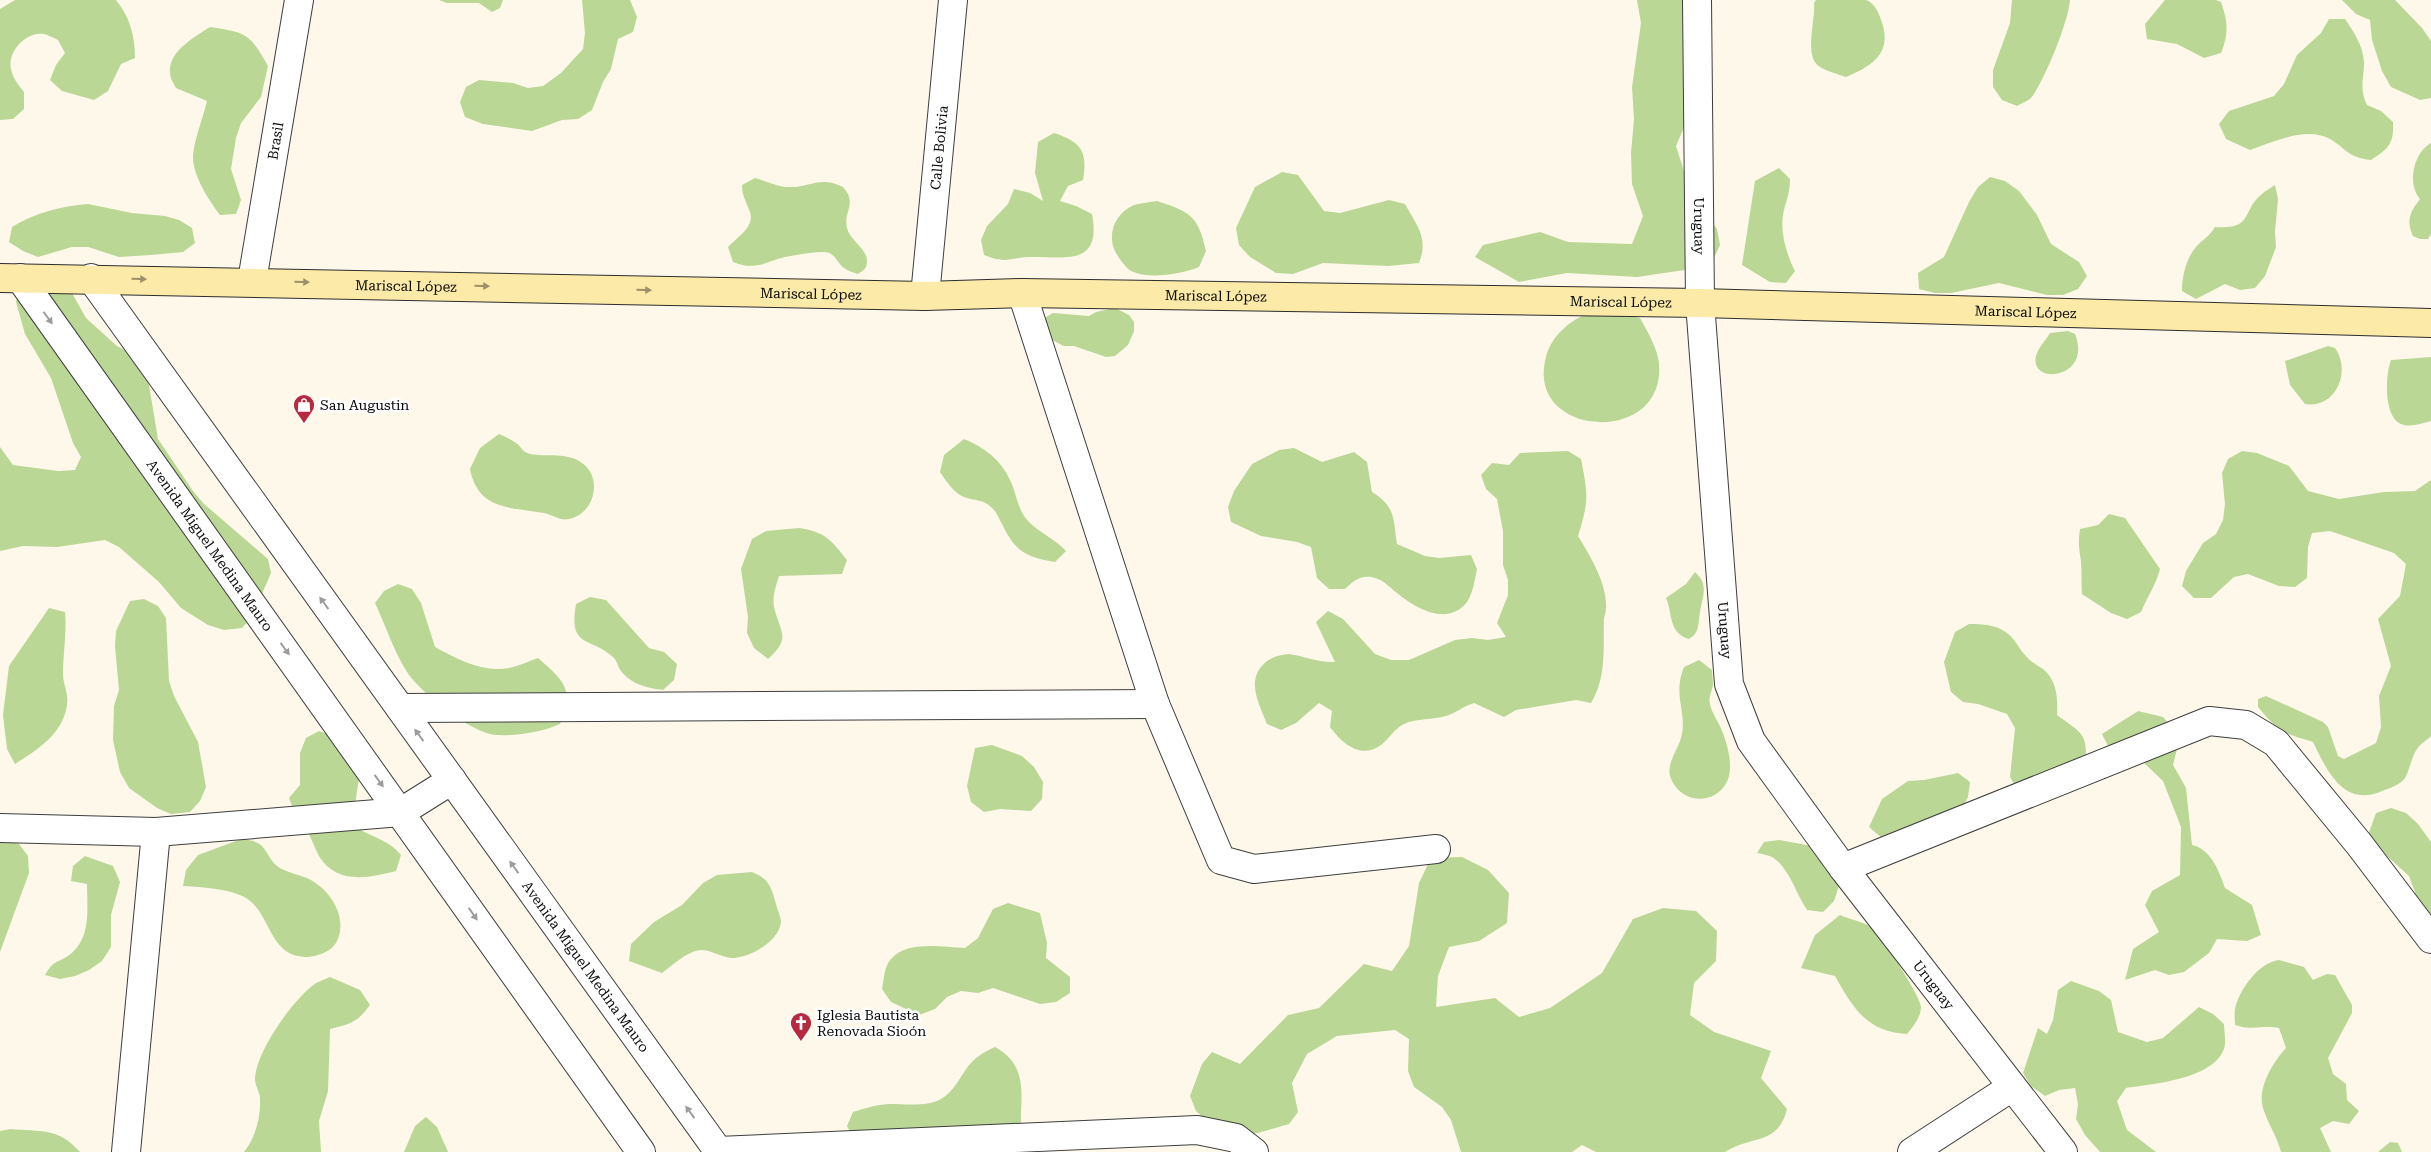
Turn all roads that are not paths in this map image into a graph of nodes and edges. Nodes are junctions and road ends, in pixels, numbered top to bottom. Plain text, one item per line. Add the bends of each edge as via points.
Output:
1 (299, 0) edge
2 (952, 0) edge
3 (1697, 0) edge
4 (10, 278) edge
5 (91, 278) junction
6 (252, 281) junction
7 (1022, 293) junction
8 (926, 296) junction
9 (1700, 303) junction
10 (2431, 322) edge
11 (1155, 704) junction
12 (400, 708) junction
13 (452, 780) junction
14 (401, 812) junction
15 (0, 828) edge
16 (156, 832) junction
17 (1436, 849) dead end
18 (1843, 868) junction
19 (2431, 939) edge
20 (2012, 1086) junction
21 (126, 1152) edge
22 (641, 1152) edge
23 (719, 1152) edge
24 (1254, 1152) edge
25 (1912, 1152) edge
26 (2063, 1152) edge

1 - 6 street, Brasil
2 - 8 street, Calle Bolivia
3 - 9 street, Uruguay
4 - 5 street, Mariscal López
4 -> 14 street, Avenida Miguel Medina Mauro
5 -> 6 street, Mariscal López
12 -> 5 street, Avenida Miguel Medina Mauro
6 -> 8 street, Mariscal López
7 - 8 street, Mariscal López
7 - 9 street, Mariscal López
7 - 11 street
9 - 10 street, Mariscal López
9 - 18 street, Uruguay via 1729,684 1751,741
11 - 12 street
11 - 17 street via 1221,860 1254,869
13 -> 12 street, Avenida Miguel Medina Mauro
13 - 14 street
23 -> 13 street, Avenida Miguel Medina Mauro
14 - 16 street
14 -> 22 street, Avenida Miguel Medina Mauro
15 - 16 street
16 - 21 street
18 - 19 street via 2210,721 2246,725 2276,743
18 - 20 street, Uruguay
20 - 25 street
20 - 26 street, Uruguay
23 - 24 street via 1197,1130 1236,1138

